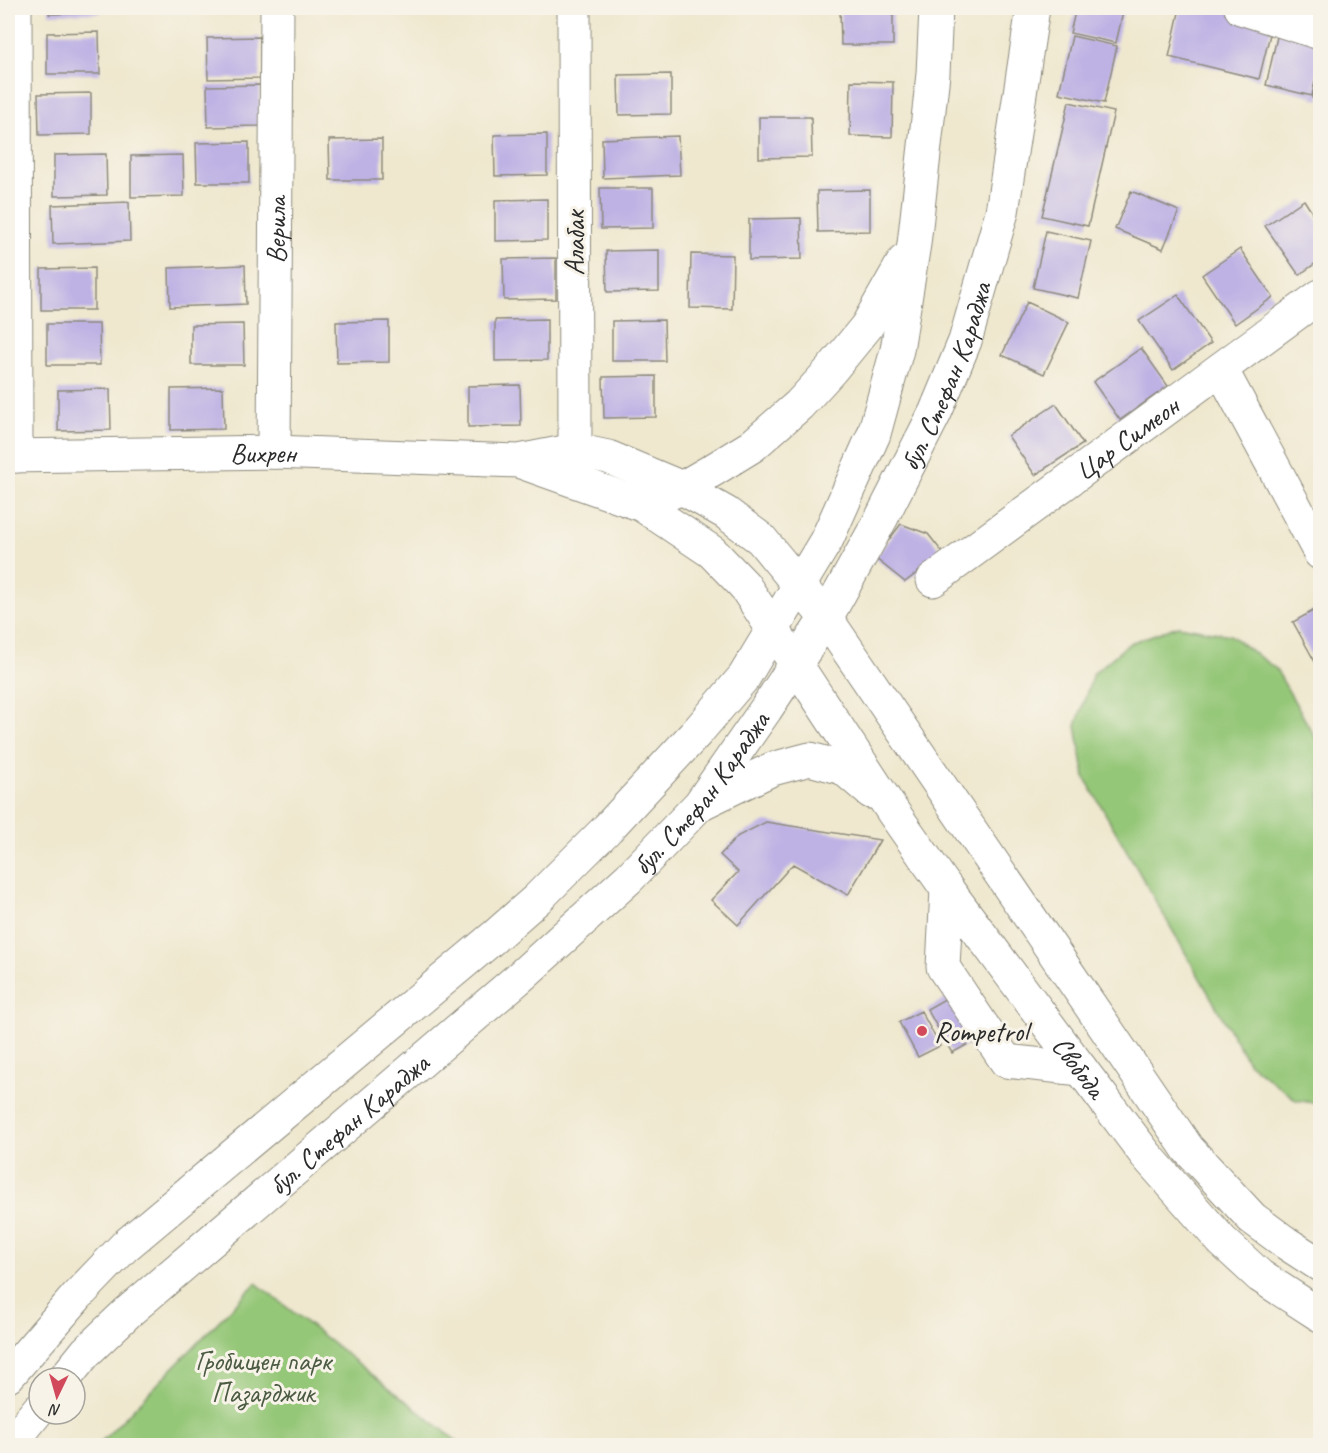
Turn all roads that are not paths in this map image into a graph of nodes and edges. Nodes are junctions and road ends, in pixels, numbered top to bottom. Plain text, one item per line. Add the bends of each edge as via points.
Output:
1 (15, 8) edge
2 (277, 8) edge
3 (574, 8) edge
4 (936, 8) edge
5 (1033, 8) edge
6 (1241, 8) edge
7 (1320, 33) edge
8 (914, 244) junction
9 (1320, 296) edge
10 (1221, 369) junction
11 (274, 452) junction
12 (12, 456) edge
13 (574, 465) junction
14 (682, 488) junction
15 (642, 505) junction
16 (1320, 553) edge
17 (933, 580) dead end
18 (799, 585) junction
19 (826, 618) junction
20 (772, 629) junction
21 (796, 665) junction
22 (700, 804) junction
23 (893, 812) junction
24 (947, 888) junction
25 (1081, 1069) junction
26 (1320, 1265) edge
27 (1320, 1315) edge
28 (74, 1366) edge
29 (8, 1376) edge
30 (27, 1424) edge
31 (9, 1446) edge

1 - 12 street
2 - 11 street, Верила
3 - 13 street, Алабак
4 - 8 street, бул. Стефан Караджа via 933,74
5 - 19 street, бул. Стефан Караджа via 1002,212 965,341 935,413
6 - 7 street
8 - 14 street via 867,326 799,405 752,446
8 - 18 street, бул. Стефан Караджа via 897,350 874,434 827,539
9 - 10 street, Цар Симеон
10 - 16 street
10 - 17 street, Цар Симеон
11 - 12 street, Вихрен
11 - 13 street, Вихрен
13 - 14 street, Свобода via 608,457
13 - 15 street, Свобода
14 - 15 street
14 - 18 street, Свобода via 726,513 761,540
15 - 20 street, Свобода via 712,552 744,585
18 - 19 street, Свобода
18 - 20 street, бул. Стефан Караджа
19 - 21 street, бул. Стефан Караджа
19 - 26 street, Свобода via 1188,1149 1252,1218
20 - 21 street, Свобода
20 - 29 street, бул. Стефан Караджа via 744,677 721,704 537,899 125,1246
21 - 22 street, бул. Стефан Караджа
21 - 23 street, Свобода
22 - 23 street via 772,769 810,759 843,768
22 - 28 street, бул. Стефан Караджа via 629,878 520,977 128,1312
23 - 24 street, Свобода
24 - 25 street, Свобода
24 - 25 street via 943,967 1006,1061
25 - 27 street, Свобода via 1146,1155 1222,1241 1260,1276
30 - 31 street

